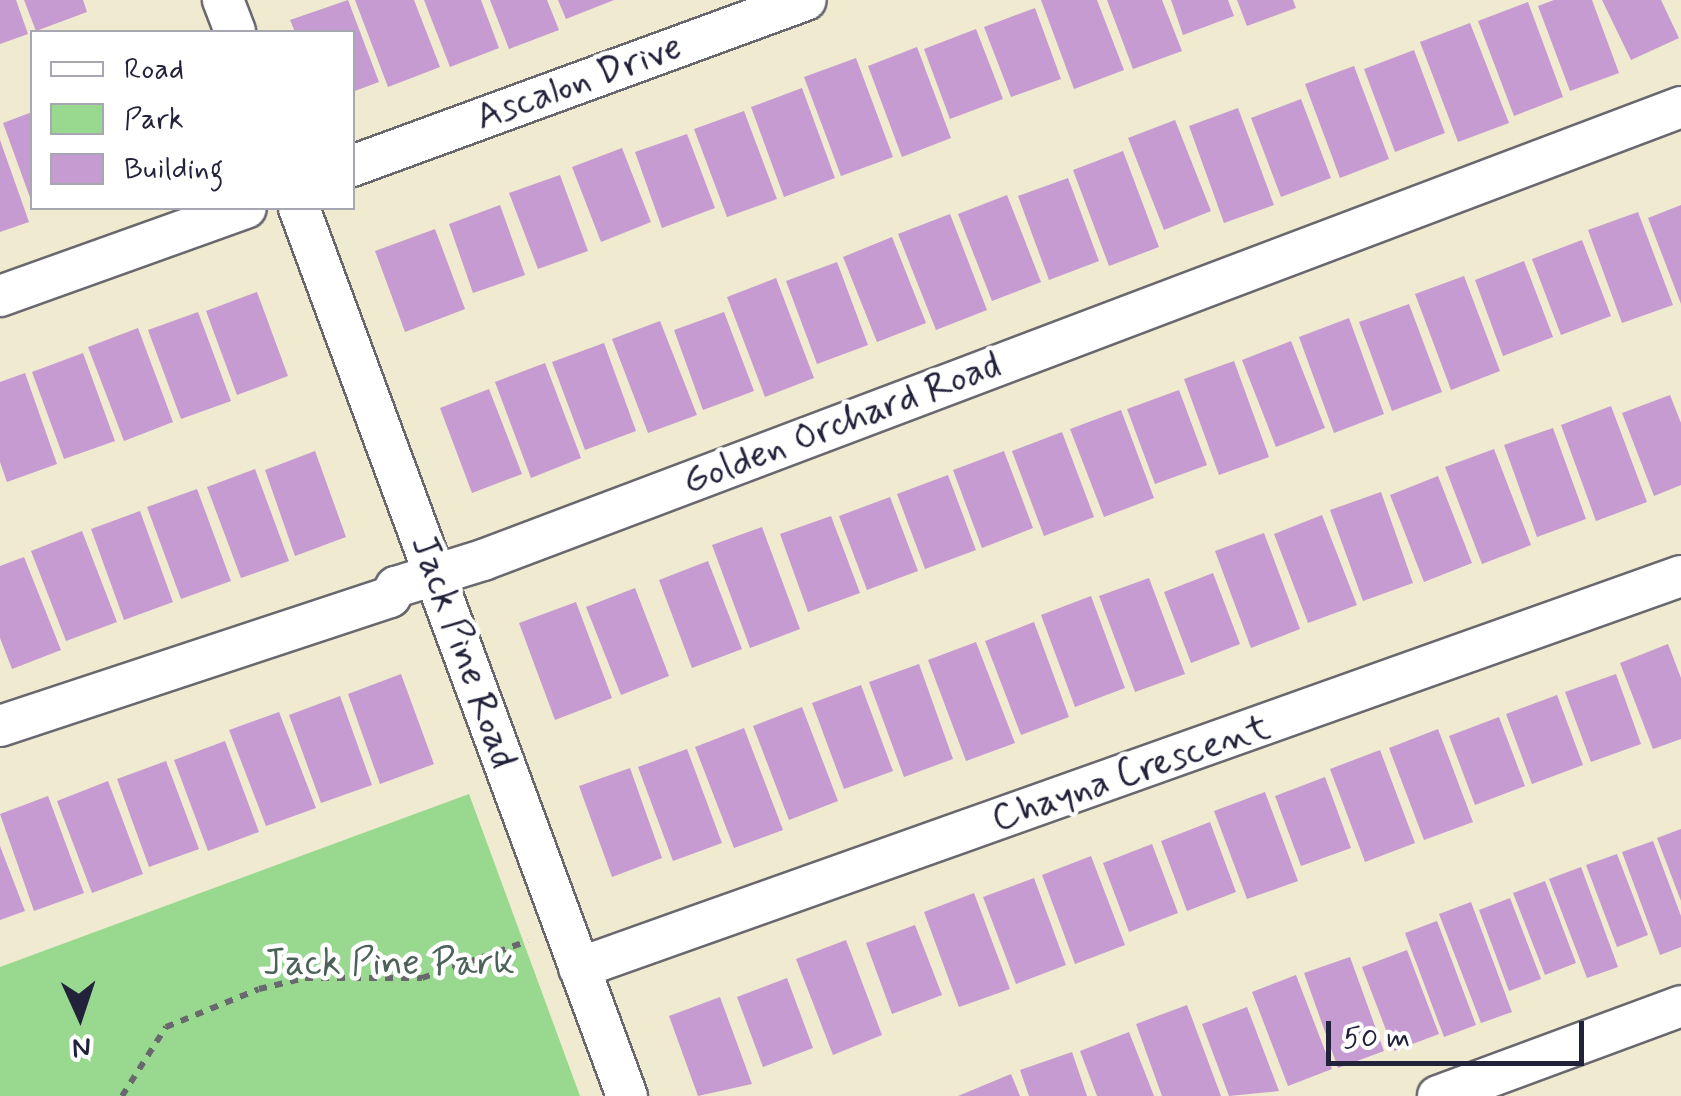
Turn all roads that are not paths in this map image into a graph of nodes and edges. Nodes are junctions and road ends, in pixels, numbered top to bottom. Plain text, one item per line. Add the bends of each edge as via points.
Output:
1 (224, 0) edge
2 (806, 0) edge
3 (234, 30) edge
4 (1681, 107) edge
5 (355, 165) edge
6 (240, 210) edge
7 (300, 210) edge
8 (0, 296) edge
9 (434, 573) junction
10 (1681, 576) edge
11 (0, 726) edge
12 (579, 968) junction
13 (1681, 1006) edge
14 (627, 1096) edge
15 (1438, 1096) edge

1 - 3 street
2 - 5 street, Ascalon Drive
4 - 9 street, Golden Orchard Road
6 - 8 street
7 - 9 street, Jack Pine Road
9 - 11 street, Golden Orchard Road via 396,587 390,597
9 - 12 street, Jack Pine Road
10 - 12 street, Chayna Crescent
12 - 14 street, Jack Pine Road
13 - 15 street

